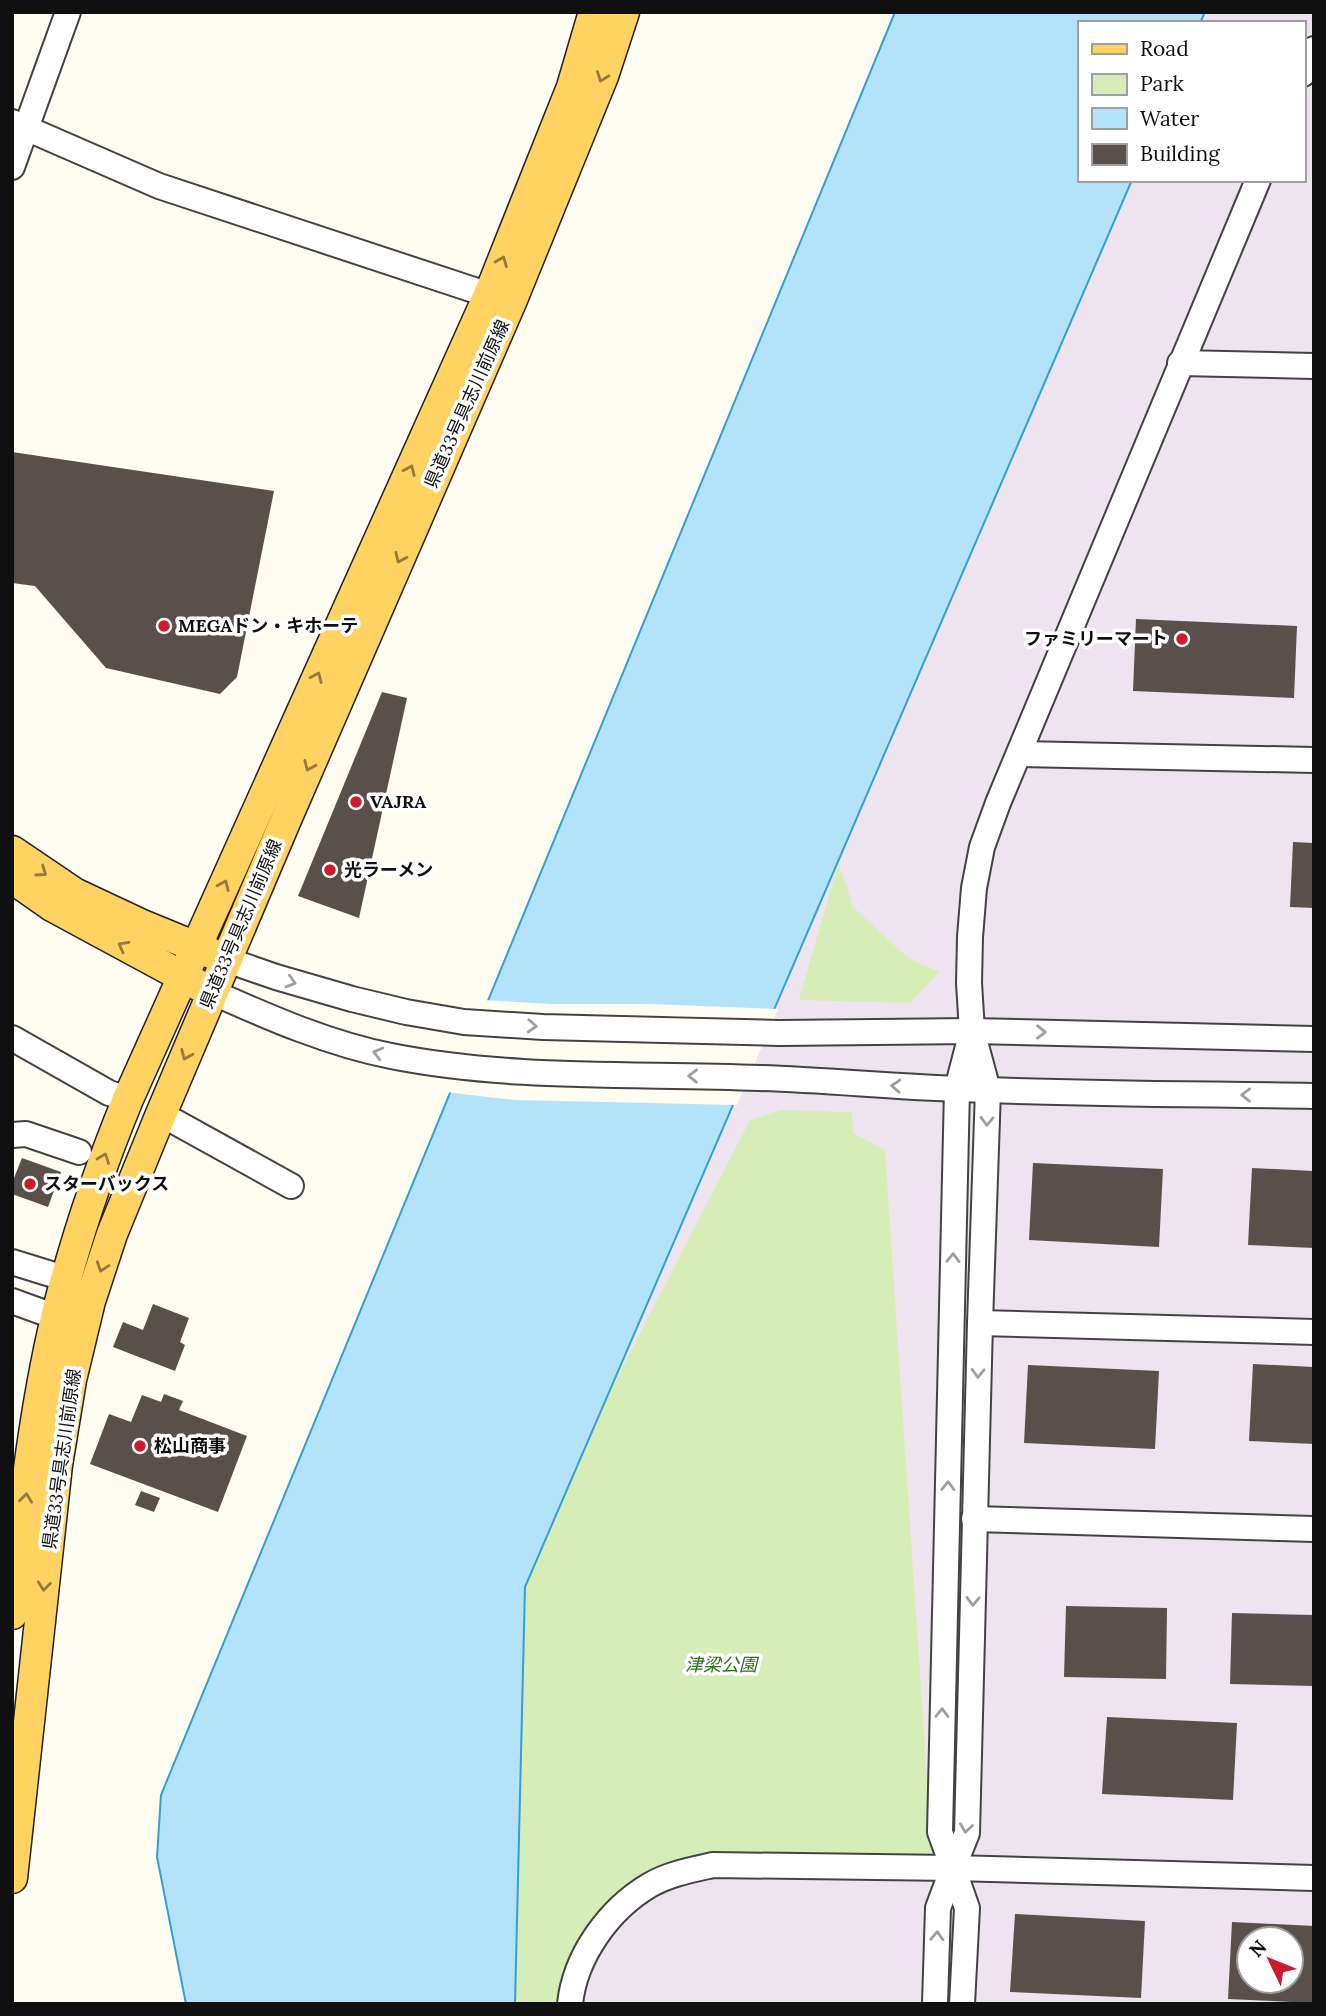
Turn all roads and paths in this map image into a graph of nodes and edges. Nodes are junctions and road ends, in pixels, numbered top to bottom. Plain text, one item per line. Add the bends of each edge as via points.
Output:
1 (68, 12) edge
2 (594, 12) edge
3 (624, 12) edge
4 (1314, 49) edge
5 (1305, 69) edge
6 (18, 125) edge
7 (12, 167) edge
8 (1257, 182) edge
9 (489, 295) junction
10 (1180, 363) junction
11 (1314, 366) edge
12 (1020, 754) junction
13 (1314, 761) edge
14 (12, 850) edge
15 (12, 878) edge
16 (196, 947) junction
17 (227, 960) junction
18 (183, 978) junction
19 (212, 992) junction
20 (972, 1031) junction
21 (12, 1038) edge
22 (1314, 1039) edge
23 (957, 1089) junction
24 (988, 1090) junction
25 (1314, 1096) edge
26 (128, 1099) junction
27 (161, 1114) junction
28 (12, 1135) edge
29 (79, 1152) dead end
30 (291, 1186) dead end
31 (12, 1262) edge
32 (67, 1279) junction
33 (12, 1301) edge
34 (56, 1317) junction
35 (980, 1324) junction
36 (1314, 1332) edge
37 (974, 1520) junction
38 (1314, 1529) edge
39 (15, 1571) edge
40 (12, 1614) edge
41 (953, 1868) junction
42 (12, 1878) edge
43 (1314, 1878) edge
44 (570, 2004) edge
45 (935, 2004) edge
46 (962, 2004) edge

1 - 6 street
9 -> 2 main road, 県道33号具志川前原線 via 572,88
3 -> 17 main road, 県道33号具志川前原線 via 603,76 511,302
4 - 5 street
6 - 7 street
6 - 9 street via 159,186
8 - 10 street
16 -> 9 main road, 県道33号具志川前原線
10 - 11 street
10 - 12 street
12 - 13 street
12 - 20 street via 982,847 974,888 969,983
14 -> 16 main road via 74,892
18 -> 15 main road via 52,906
16 - 17 main road
16 - 18 main road, 県道33号具志川前原線
17 - 19 main road, 県道33号具志川前原線
17 -> 20 street via 352,999 464,1022 779,1033
18 - 19 main road
18 - 26 main road, 県道33号具志川前原線
23 -> 19 street via 445,1066 337,1041
19 -> 27 main road, 県道33号具志川前原線
20 -> 22 street
20 - 23 street
20 - 24 street
21 - 26 street via 109,1093
23 - 24 street
41 -> 23 street via 940,1832
25 -> 24 street
24 -> 35 street
32 -> 26 main road, 県道33号具志川前原線 via 103,1160
27 - 30 street
27 -> 42 main road, 県道33号具志川前原線 via 112,1234 71,1380 57,1465
28 - 29 street via 26,1134
31 - 32 street
32 - 34 main road, 県道33号具志川前原線
33 - 34 street
39 -> 34 main road, 県道33号具志川前原線
35 - 36 street
35 -> 37 street
37 - 38 street
37 -> 41 street via 967,1833
39 - 40 main road, 県道33号具志川前原線
41 - 43 street
41 - 44 street via 713,1865 681,1872 650,1885 618,1910 595,1937 579,1968
45 -> 41 street via 938,1908
41 - 46 street via 967,1908

